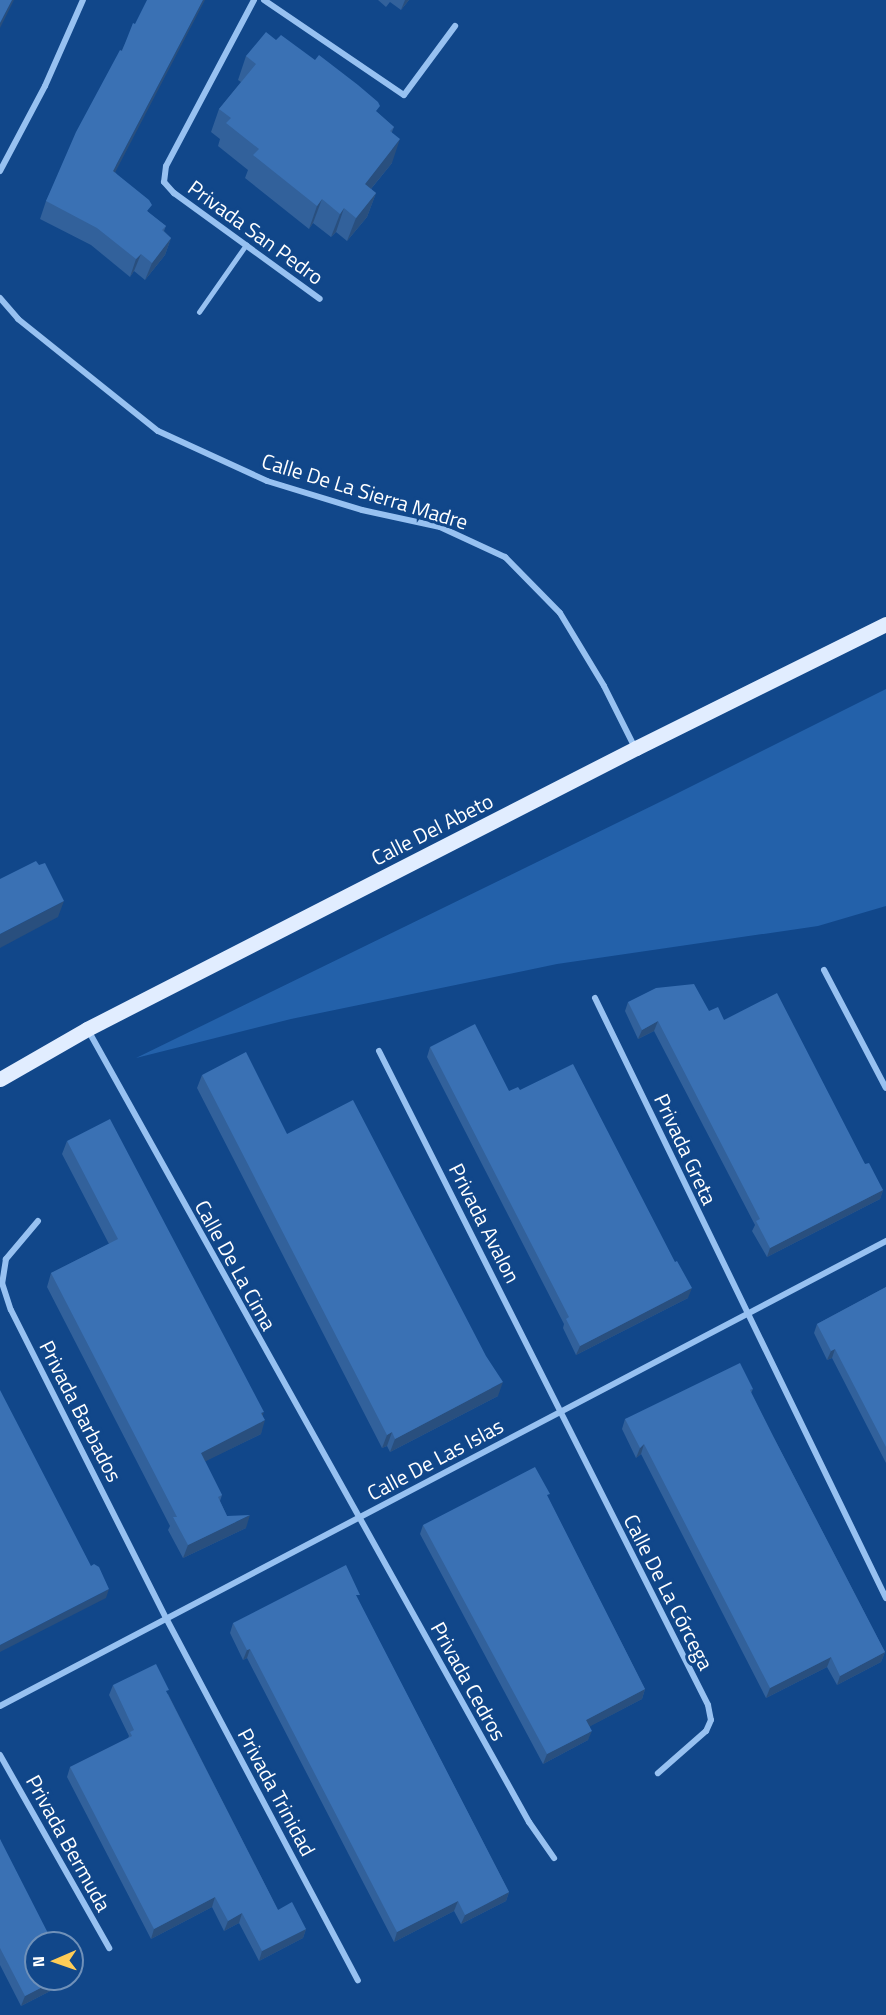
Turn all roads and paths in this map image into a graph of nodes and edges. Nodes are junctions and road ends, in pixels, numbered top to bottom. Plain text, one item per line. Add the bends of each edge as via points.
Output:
1 (83, 0) edge
2 (254, 0) edge
3 (264, 0) edge
4 (455, 26) dead end
5 (0, 171) edge
6 (246, 245) junction
7 (0, 298) edge
8 (321, 299) dead end
9 (199, 312) dead end
10 (886, 624) edge
11 (636, 748) junction
12 (824, 970) dead end
13 (595, 998) dead end
14 (87, 1029) junction
15 (379, 1051) dead end
16 (0, 1079) edge
17 (886, 1088) edge
18 (39, 1221) dead end
19 (886, 1241) edge
20 (748, 1314) junction
21 (561, 1411) junction
22 (359, 1517) junction
23 (886, 1598) edge
24 (166, 1618) junction
25 (0, 1706) edge
26 (0, 1755) edge
27 (658, 1773) dead end
28 (554, 1858) dead end
29 (109, 1948) dead end
30 (358, 1980) dead end

1 - 5 street via 45,86
2 - 6 street, Privada San Pedro via 166,166 164,182
3 - 4 street via 404,95
6 - 8 street, Privada San Pedro
6 - 9 lane
7 - 11 street, Calle De La Sierra Madre via 18,319 158,431 267,481 362,510 440,527 505,557 560,613
10 - 11 main road, Calle Del Abeto
11 - 14 main road, Calle Del Abeto
12 - 17 street
13 - 20 street, Privada Greta
14 - 16 main road, Calle Del Abeto
14 - 22 street, Calle De La Cima
15 - 21 street, Privada Avalon
18 - 24 street, Privada Barbados via 6,1259 2,1283 16,1320
19 - 20 street, Calle De Las Islas
20 - 21 street, Calle De Las Islas
20 - 23 street, Privada Greta
21 - 22 street, Calle De Las Islas
21 - 27 street, Calle De La Córcega via 708,1705 711,1720 706,1731
22 - 24 street, Calle De Las Islas
22 - 28 street, Privada Cedros via 529,1822
24 - 25 street, Calle De Las Islas
24 - 30 street, Privada Trinidad
26 - 29 street, Privada Bermuda

